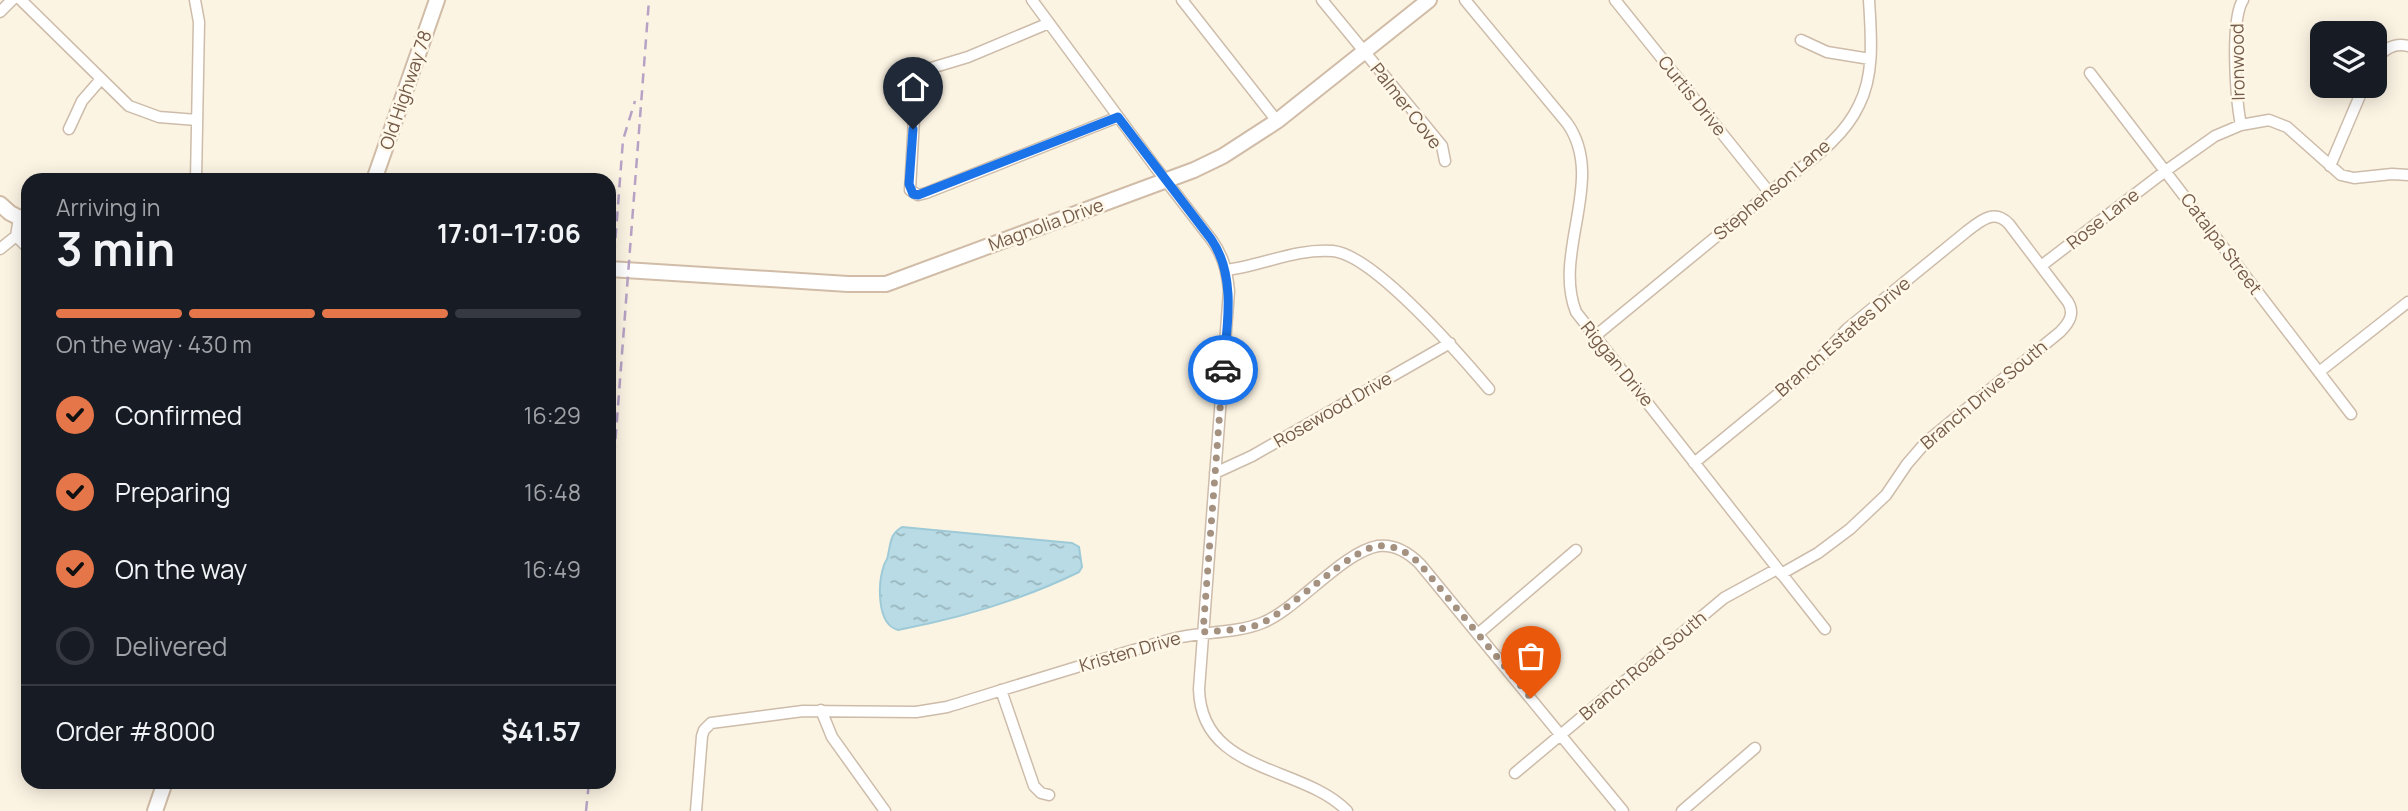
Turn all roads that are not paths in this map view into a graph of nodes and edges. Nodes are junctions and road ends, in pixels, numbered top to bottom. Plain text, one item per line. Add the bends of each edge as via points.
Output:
1 (12, 0) edge
2 (21, 0) edge
3 (195, 0) edge
4 (437, 0) edge
5 (1032, 0) edge
6 (1182, 0) edge
7 (1322, 0) edge
8 (1429, 0) edge
9 (1465, 0) edge
10 (1615, 0) edge
11 (1869, 0) edge
12 (2243, 0) edge
13 (0, 12) edge
14 (1049, 23) junction
15 (1801, 40) dead end
16 (2408, 46) edge
17 (2387, 49) edge
18 (1364, 53) junction
19 (1870, 59) junction
20 (2091, 74) dead end
21 (101, 79) junction
22 (2359, 98) edge
23 (1118, 117) junction
24 (197, 120) junction
25 (1277, 121) junction
26 (2241, 125) junction
27 (69, 129) dead end
28 (1445, 161) dead end
29 (2330, 166) junction
30 (2164, 172) junction
31 (196, 173) edge
32 (376, 173) edge
33 (2408, 175) edge
34 (1165, 180) junction
35 (1769, 192) junction
36 (0, 204) edge
37 (21, 219) edge
38 (21, 225) edge
39 (16, 236) junction
40 (21, 241) edge
41 (0, 249) edge
42 (2041, 266) junction
43 (616, 269) edge
44 (1226, 270) junction
45 (2408, 302) edge
46 (1594, 337) junction
47 (1450, 342) junction
48 (2319, 372) junction
49 (1489, 389) dead end
50 (2351, 414) dead end
51 (1694, 463) junction
52 (1215, 473) junction
53 (1576, 550) dead end
54 (1779, 572) junction
55 (1825, 629) dead end
56 (1203, 632) junction
57 (1479, 633) junction
58 (1001, 691) junction
59 (821, 710) junction
60 (1562, 734) junction
61 (1755, 748) dead end
62 (1515, 773) dead end
63 (163, 789) edge
64 (1049, 795) dead end
65 (155, 811) edge
66 (696, 811) edge
67 (885, 811) edge
68 (1347, 811) edge
69 (1623, 811) edge
70 (1682, 811) edge

1 - 13 street
2 - 21 street
3 - 24 street via 199,22
4 - 32 street, Old Highway 78
5 - 14 street
6 - 25 street
7 - 18 street, Palmer Cove
8 - 18 street, Magnolia Drive
9 - 46 street, Riggan Drive via 1577,139 1582,165 1570,292 1576,312
10 - 35 street, Curtis Drive
11 - 19 street, Stephenson Lane
12 - 26 street, Ironwood via 2236,40
14 - 23 street
14 - 23 street via 918,76 909,184 913,194
15 - 19 street via 1827,52
16 - 17 street
18 - 25 street, Magnolia Drive
18 - 28 street, Palmer Cove via 1443,146
19 - 35 street, Stephenson Lane via 1865,93 1851,120 1817,155
20 - 30 street, Catalpa Street
21 - 24 street via 139,111
21 - 27 street via 82,101
22 - 29 street
23 - 34 street
24 - 31 street
25 - 34 street, Magnolia Drive via 1217,160
26 - 29 street via 2269,120 2287,127
26 - 30 street, Rose Lane via 2215,136
29 - 33 street via 2340,175 2354,178
30 - 42 street, Rose Lane
30 - 48 street, Catalpa Street
34 - 43 street, Magnolia Drive via 886,284
34 - 44 street via 1219,250
35 - 46 street, Stephenson Lane
36 - 37 street
38 - 39 street
39 - 40 street
39 - 41 street
42 - 51 street, Branch Estates Drive via 2004,219 1983,219 1847,329 1816,363
42 - 54 street, Branch Drive South via 2071,307 2064,328 1926,442 1886,495 1850,529 1818,553
44 - 47 street via 1318,251 1345,254
44 - 52 street via 1229,291
45 - 48 street
46 - 51 street, Riggan Drive
47 - 49 street
47 - 52 street, Rosewood Drive
48 - 50 street, Catalpa Street
51 - 54 street, Riggan Drive
52 - 56 street
53 - 57 street
54 - 55 street, Riggan Drive
54 - 60 street, Branch Road South via 1724,598
56 - 57 street, Kristen Drive via 1265,621 1350,559 1380,546 1400,549 1414,558
56 - 58 street, Kristen Drive
56 - 68 street via 1199,689 1208,725 1244,760 1329,796
57 - 60 street, Kristen Drive
58 - 59 street, Kristen Drive via 930,711
58 - 64 street via 1034,786
59 - 66 street, Kristen Drive via 708,725 702,736
59 - 67 street via 832,737
60 - 62 street, Branch Road South
60 - 69 street, Kristen Drive
61 - 70 street
63 - 65 street

